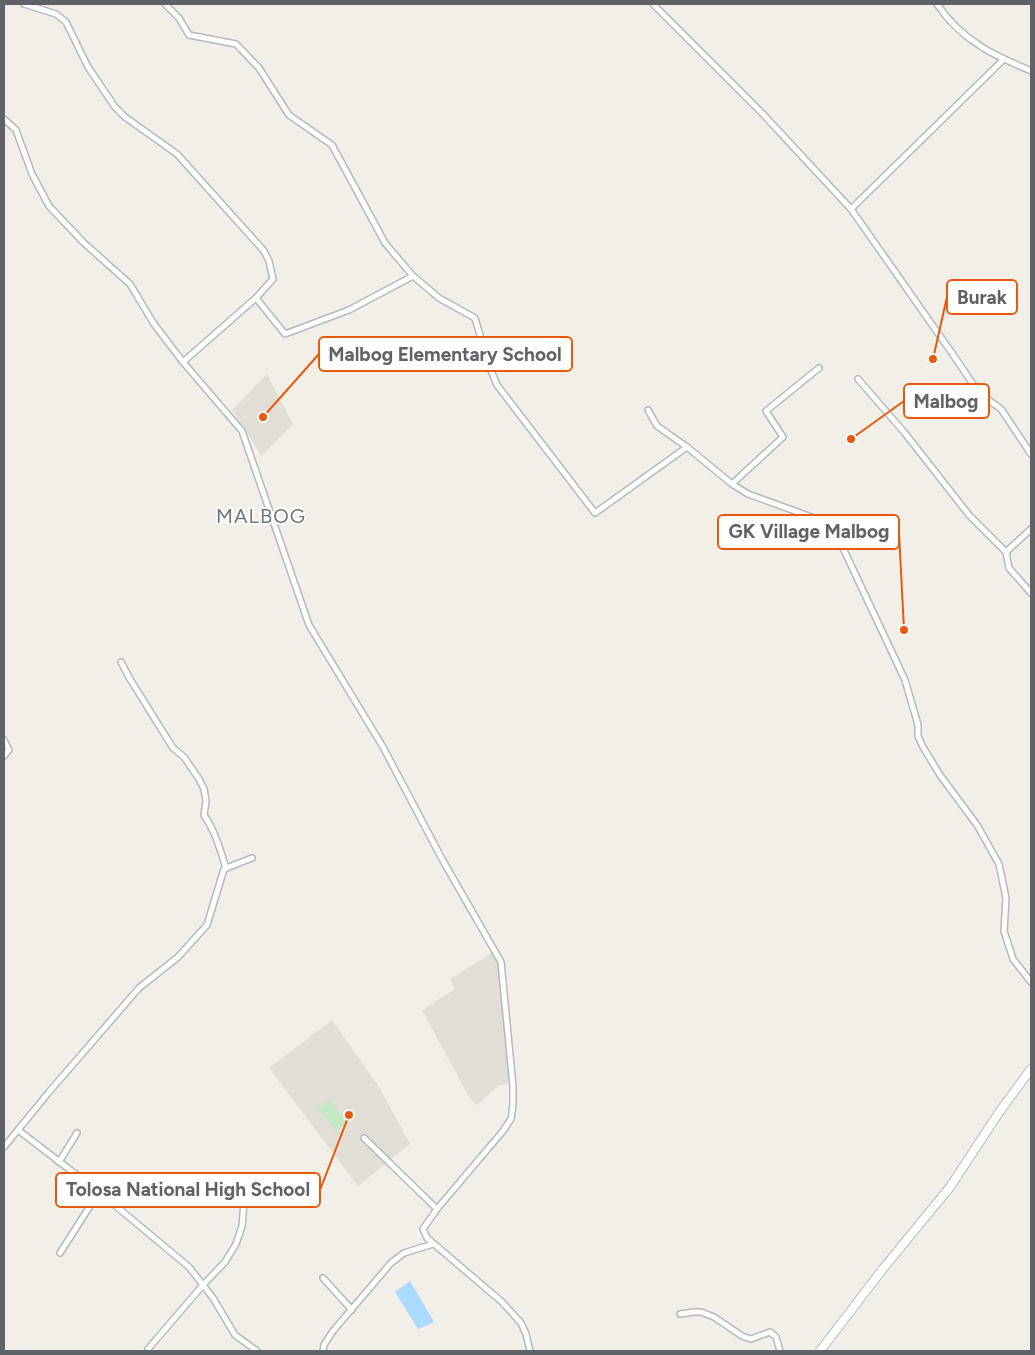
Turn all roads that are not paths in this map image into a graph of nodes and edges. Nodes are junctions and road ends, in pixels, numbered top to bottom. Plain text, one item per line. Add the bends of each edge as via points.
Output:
1 (24, 4) edge
2 (165, 4) edge
3 (653, 4) edge
4 (937, 4) edge
5 (1004, 58) junction
6 (1031, 71) edge
7 (4, 119) edge
8 (851, 209) junction
9 (413, 276) junction
10 (256, 298) junction
11 (183, 362) junction
12 (819, 368) dead end
13 (858, 378) dead end
14 (648, 410) dead end
15 (687, 448) junction
16 (1031, 454) edge
17 (732, 484) junction
18 (1031, 529) edge
19 (1006, 552) junction
20 (1031, 593) edge
21 (121, 662) dead end
22 (4, 740) edge
23 (4, 756) edge
24 (252, 858) dead end
25 (226, 868) junction
26 (1031, 982) edge
27 (1031, 1069) edge
28 (18, 1130) junction
29 (77, 1133) dead end
30 (4, 1135) edge
31 (364, 1138) dead end
32 (9, 1141) junction
33 (4, 1148) edge
34 (59, 1162) junction
35 (99, 1192) junction
36 (244, 1202) dead end
37 (437, 1209) junction
38 (433, 1244) junction
39 (60, 1253) dead end
40 (323, 1278) dead end
41 (203, 1285) junction
42 (352, 1310) junction
43 (680, 1314) dead end
44 (148, 1349) dead end
45 (257, 1351) edge
46 (323, 1351) edge
47 (530, 1351) edge
48 (780, 1351) edge
49 (820, 1351) edge

1 - 10 street via 56,14 66,22 88,66 115,107 177,154 264,251 273,279
2 - 9 street via 180,18 190,35 236,44 259,68 289,115 332,144 385,243
3 - 8 street
4 - 5 street via 979,45
5 - 6 street
5 - 8 street
7 - 11 street via 16,130 32,174 49,206 130,284 154,324
8 - 16 street via 979,393 1001,409
9 - 10 street via 349,310 285,334
9 - 15 street via 439,298 475,318 497,385 595,513
10 - 11 street
11 - 37 street via 242,431 309,626 383,747 501,962 513,1086 510,1119
12 - 17 street via 766,411 783,438
13 - 19 street via 969,515
14 - 15 street via 657,426
15 - 17 street
17 - 26 street via 748,494 828,523 835,531 905,680 923,747 977,825 998,864 1006,898 1004,931 1013,959
18 - 19 street
19 - 20 street via 1009,568
21 - 25 street via 173,748 184,757 204,789 204,815 211,825
22 - 23 street via 9,750
24 - 25 street
25 - 28 street via 207,924 178,956 139,988
27 - 49 street via 950,1187
28 - 32 street
28 - 34 street
29 - 34 street
30 - 32 street
31 - 37 street
32 - 33 street
34 - 35 street
35 - 39 street
35 - 41 street via 189,1267
36 - 41 street via 242,1226 236,1244 225,1262
37 - 38 street via 424,1230
38 - 42 street via 404,1253 391,1263
38 - 47 street via 502,1302 521,1323
40 - 42 street
41 - 44 street
41 - 45 street via 235,1335
42 - 46 street via 333,1331
43 - 48 street via 701,1312 714,1316 751,1339 770,1332 776,1337

